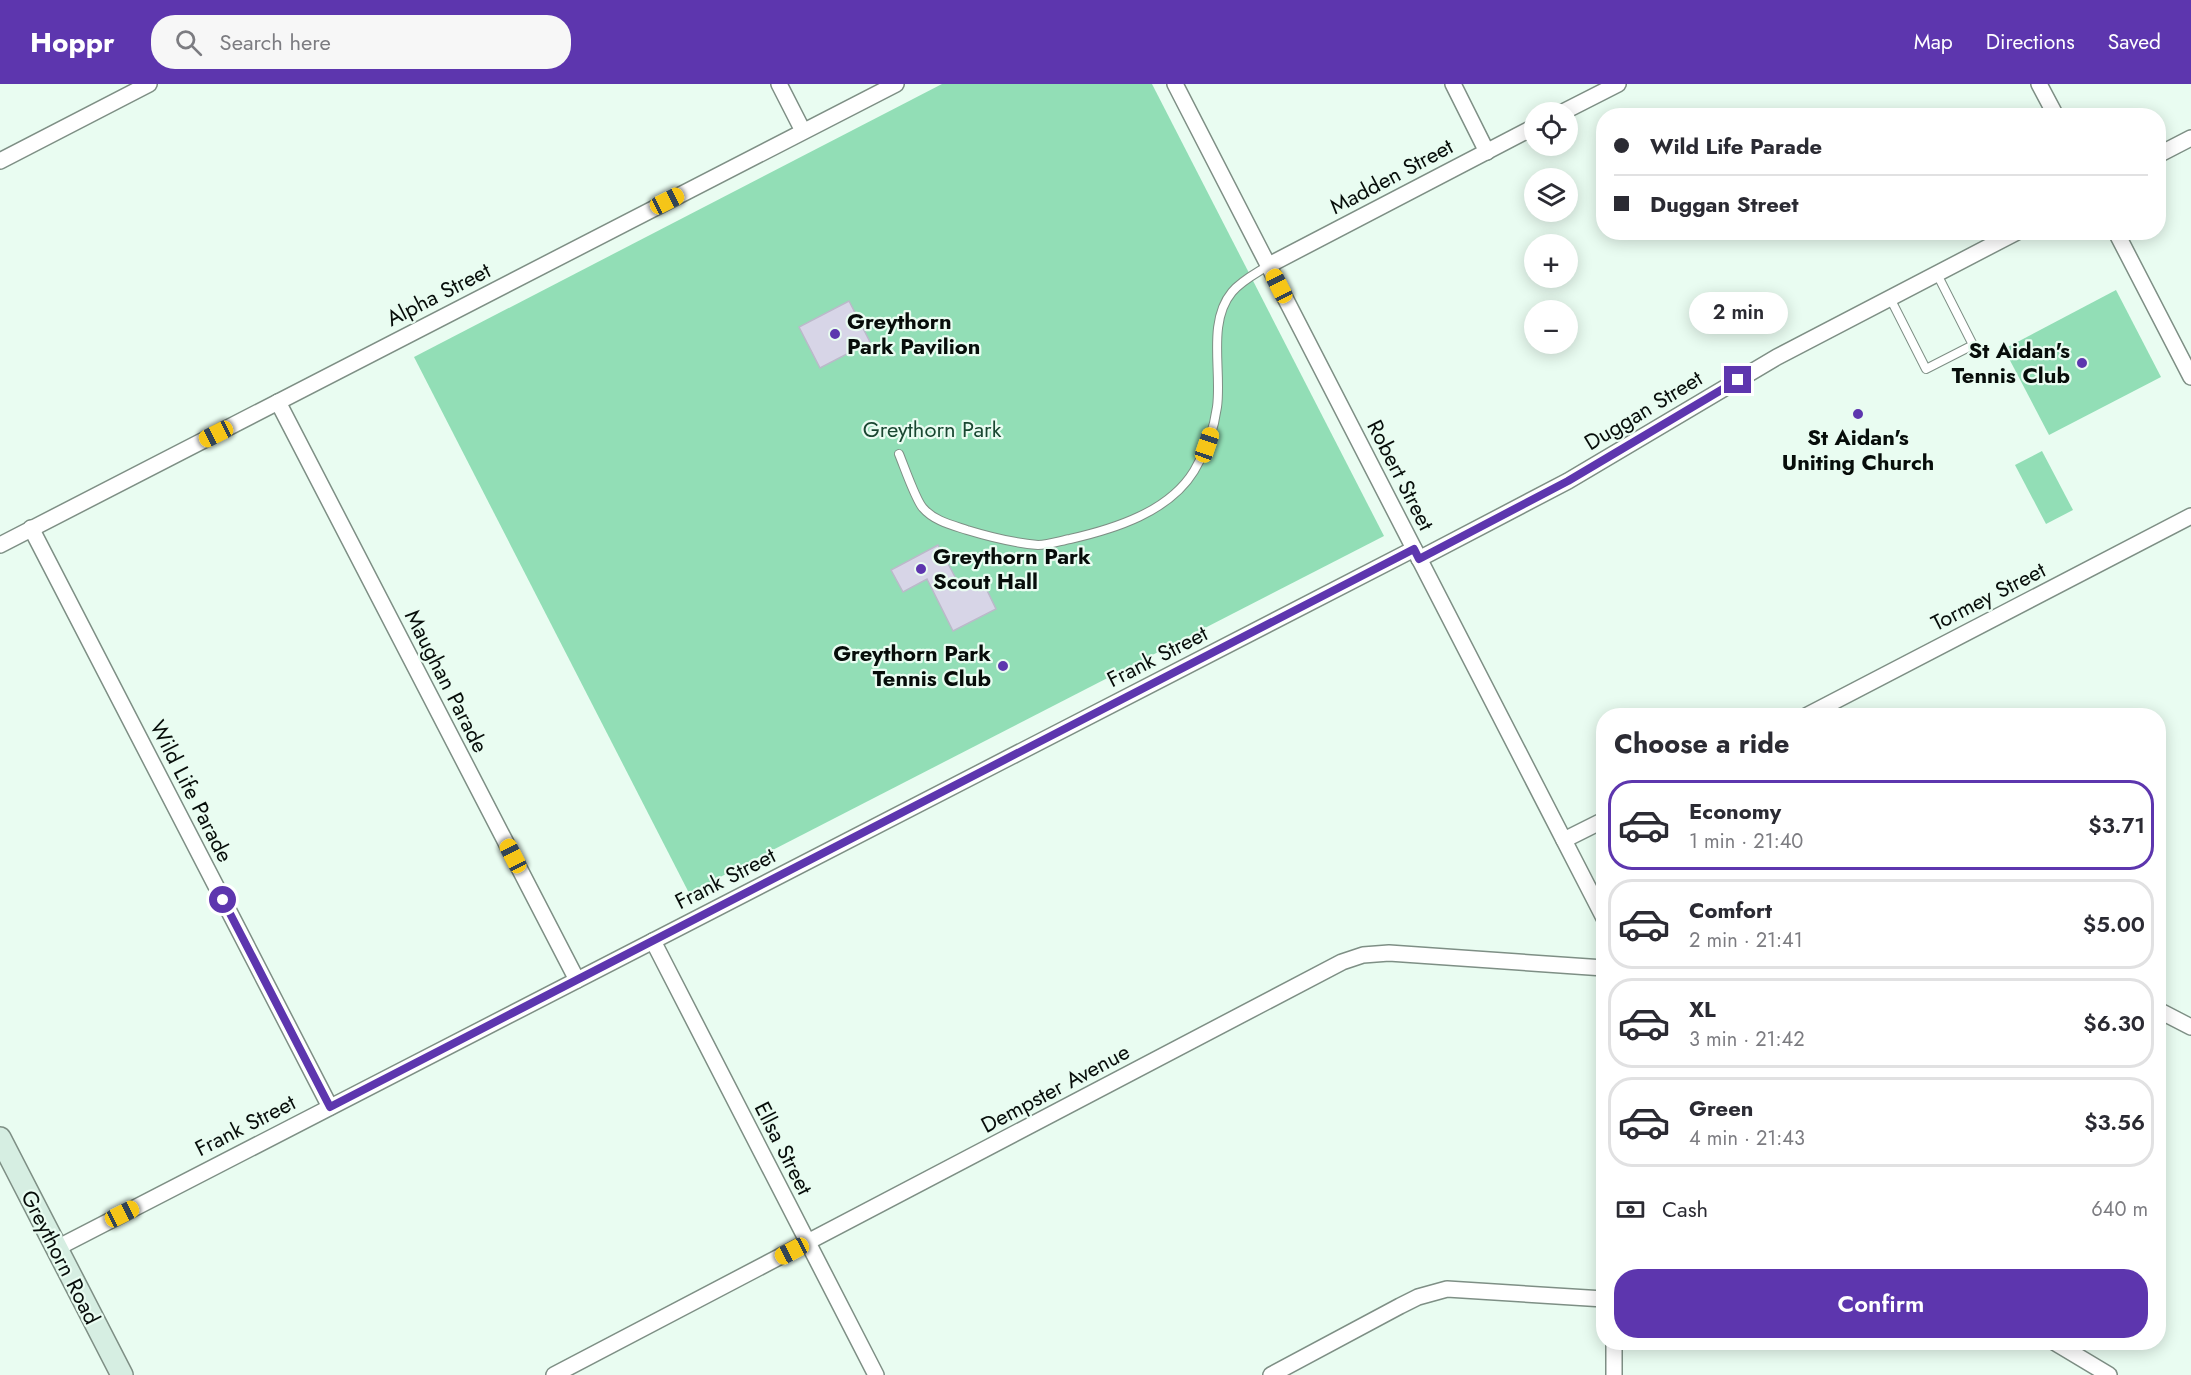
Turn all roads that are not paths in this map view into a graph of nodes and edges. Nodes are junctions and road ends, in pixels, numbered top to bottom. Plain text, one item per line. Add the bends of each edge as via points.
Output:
1 (149, 84) edge
2 (778, 84) edge
3 (896, 84) edge
4 (1175, 84) edge
5 (1453, 84) edge
6 (1618, 84) edge
7 (2039, 84) edge
8 (1578, 104) edge
9 (2052, 108) edge
10 (803, 131) junction
11 (1524, 132) edge
12 (2191, 138) edge
13 (2166, 151) edge
14 (1487, 152) junction
15 (0, 161) edge
16 (2002, 240) edge
17 (2120, 240) edge
18 (1269, 265) junction
19 (1937, 274) junction
20 (1890, 298) junction
21 (2191, 377) edge
22 (278, 402) junction
23 (899, 454) dead end
24 (2191, 516) edge
25 (32, 528) junction
26 (0, 544) edge
27 (1417, 554) junction
28 (1821, 708) edge
29 (1596, 824) edge
30 (1564, 840) junction
31 (1596, 902) edge
32 (652, 941) junction
33 (1596, 967) edge
34 (577, 980) junction
35 (2166, 1014) edge
36 (2190, 1025) edge
37 (330, 1107) junction
38 (0, 1138) edge
39 (808, 1243) junction
40 (57, 1248) junction
41 (1596, 1298) edge
42 (1614, 1350) edge
43 (2067, 1350) edge
44 (122, 1375) edge
45 (554, 1375) edge
46 (876, 1375) edge
47 (1270, 1375) edge
48 (1614, 1375) edge
49 (2109, 1375) edge

1 - 15 street
2 - 10 street
3 - 10 street, Alpha Street
4 - 18 street, Robert Street
5 - 14 street
6 - 8 street
7 - 9 street
10 - 22 street, Alpha Street
11 - 14 street, Madden Street
12 - 13 street
14 - 18 street, Madden Street
16 - 19 street, Duggan Street
17 - 21 street
18 - 23 lane via 1232,292 1222,314 1217,405 1201,459 1180,487 1141,516 1080,537 1040,545 995,538 942,522 922,508
18 - 27 street, Robert Street
19 - 20 street, Duggan Street
19 - 20 lane via 1973,345 1964,350 1926,369
20 - 27 street, Duggan Street via 1777,357 1550,492
22 - 25 street, Alpha Street
22 - 34 street, Maughan Parade
24 - 28 street, Tormey Street
25 - 26 street, Alpha Street
25 - 37 street, Wild Life Parade
27 - 30 street, Robert Street
27 - 32 street, Frank Street
29 - 30 street
30 - 31 street, Robert Street
32 - 34 street, Frank Street
32 - 39 street, Ellsa Street
33 - 39 street, Dempster Avenue via 1402,953 1353,958
34 - 37 street, Frank Street
35 - 36 street
37 - 40 street, Frank Street
38 - 40 main road, Greythorn Road
39 - 45 street, Dempster Avenue
39 - 46 street, Ellsa Street
40 - 44 main road, Greythorn Road
41 - 47 street via 1447,1289 1418,1297
42 - 48 street
43 - 49 street

